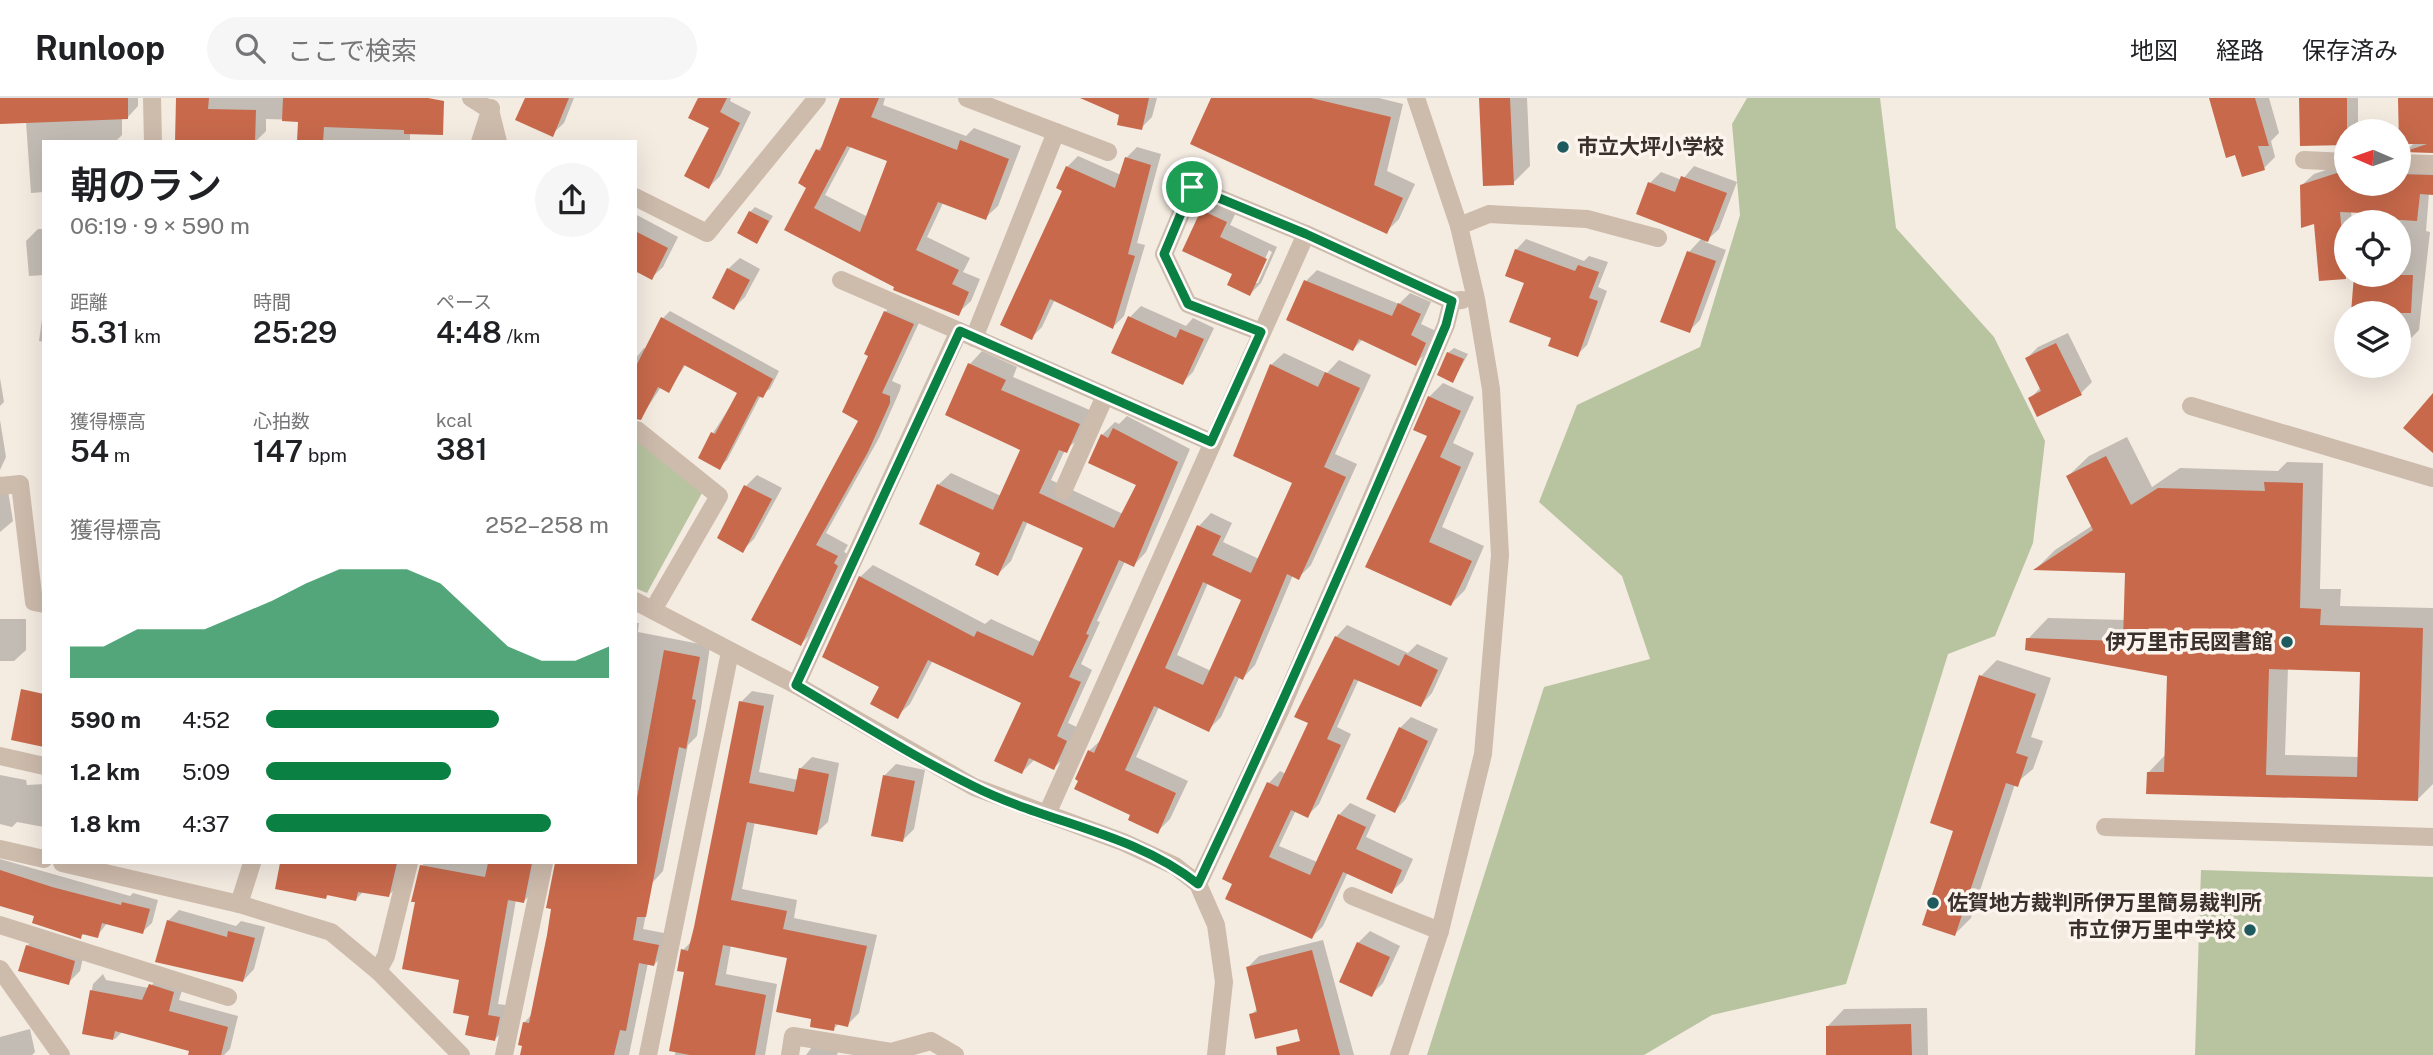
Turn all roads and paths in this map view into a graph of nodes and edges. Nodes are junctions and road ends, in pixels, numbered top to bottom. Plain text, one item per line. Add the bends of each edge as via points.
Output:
1 (152, 98) edge
2 (471, 98) edge
3 (817, 98) edge
4 (1416, 98) edge
5 (976, 100) edge
6 (492, 104) edge
7 (1056, 132) junction
8 (153, 140) edge
9 (481, 140) edge
10 (498, 140) edge
11 (1108, 152) dead end
12 (2304, 160) dead end
13 (2334, 161) edge
14 (2412, 163) edge
15 (2433, 164) edge
16 (637, 198) edge
17 (1459, 226) junction
18 (1306, 234) junction
19 (1658, 238) dead end
20 (841, 280) dead end
21 (1476, 299) junction
22 (1452, 301) junction
23 (1261, 332) junction
24 (967, 335) junction
25 (1105, 396) junction
26 (2191, 406) dead end
27 (637, 430) edge
28 (1211, 442) junction
29 (2433, 478) edge
30 (0, 486) edge
31 (1063, 491) dead end
32 (637, 602) edge
33 (42, 604) edge
34 (653, 610) junction
35 (730, 652) junction
36 (796, 685) junction
37 (0, 756) edge
38 (42, 766) edge
39 (1046, 814) junction
40 (2105, 827) dead end
41 (2433, 837) edge
42 (0, 849) edge
43 (42, 859) edge
44 (66, 864) edge
45 (252, 864) edge
46 (409, 864) edge
47 (544, 864) edge
48 (1198, 884) junction
49 (1352, 896) dead end
50 (239, 904) junction
51 (0, 925) edge
52 (1440, 931) junction
53 (0, 969) edge
54 (378, 971) junction
55 (228, 997) dead end
56 (61, 1055) edge
57 (461, 1055) edge
58 (504, 1055) edge
59 (648, 1055) edge
60 (790, 1055) edge
61 (955, 1055) edge
62 (1216, 1055) edge
63 (1399, 1055) edge

1 - 8 street
2 - 6 street
3 - 16 street via 707,233
4 - 17 street
5 - 7 street
6 - 9 street
6 - 10 street
7 - 11 street
7 - 24 street
12 - 13 street
14 - 15 street
17 - 19 street via 1489,214 1587,219
17 - 21 street
18 - 22 street
18 - 23 street
18 - 23 street via 1192,187 1164,254 1188,304
20 - 24 street
21 - 22 street
21 - 52 street via 1491,389 1500,555 1483,754
22 - 48 street via 1441,337 1302,661
23 - 28 street
24 - 25 street
24 - 36 street
25 - 28 street
25 - 31 street
26 - 29 street
27 - 34 street via 719,496
28 - 39 street
30 - 33 street via 20,484 34,602
32 - 34 street
34 - 35 street
35 - 36 street
35 - 59 street
36 - 39 street via 974,787
37 - 38 street
39 - 48 street via 1124,842 1175,866
40 - 41 street
42 - 43 street
44 - 50 street
45 - 50 street
46 - 54 street via 386,956
47 - 58 street
48 - 62 street via 1216,925 1224,982
49 - 52 street
50 - 54 street via 331,932
51 - 55 street
52 - 63 street
53 - 56 street
54 - 57 street
60 - 61 street via 793,1036 891,1052 931,1041

